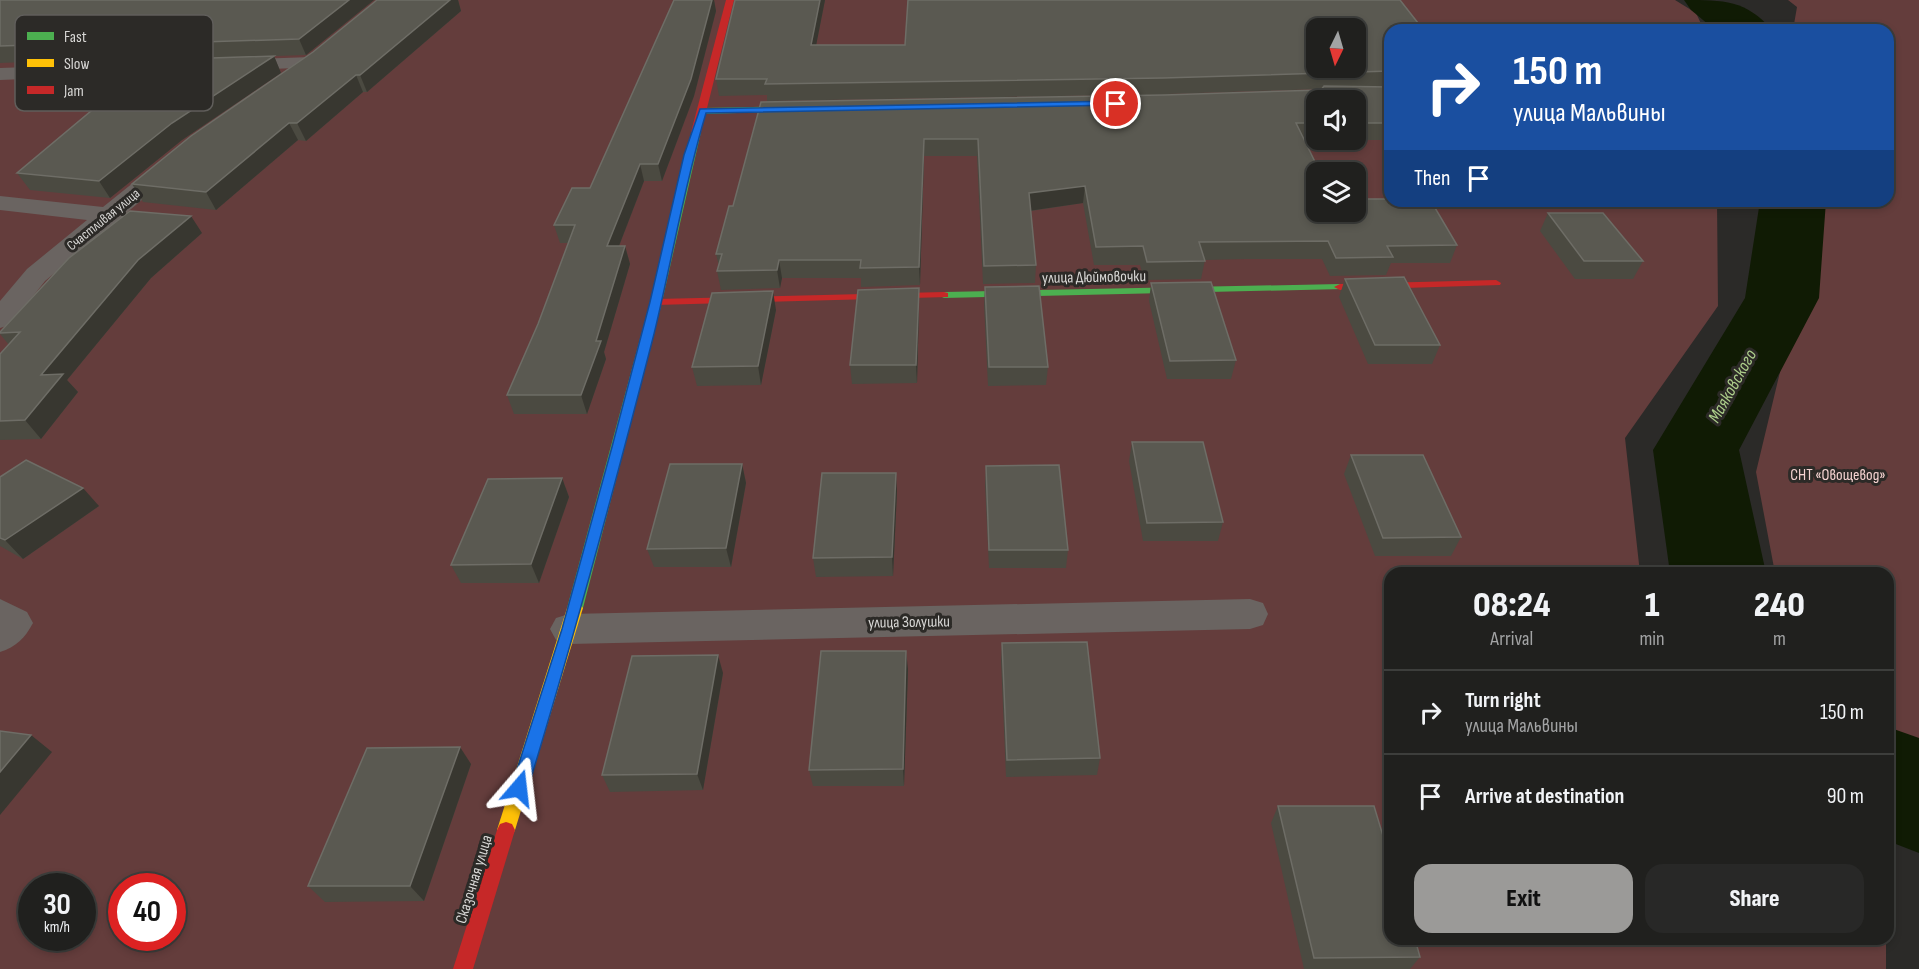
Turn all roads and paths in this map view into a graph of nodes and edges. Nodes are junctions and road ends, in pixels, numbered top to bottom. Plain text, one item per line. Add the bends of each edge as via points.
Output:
1 (730, 0) edge
2 (330, 49) edge
3 (312, 63) junction
4 (213, 66) edge
5 (15, 73) edge
6 (0, 74) edge
7 (284, 83) edge
8 (820, 109) edge
9 (703, 111) junction
10 (191, 147) edge
11 (0, 203) edge
12 (108, 215) junction
13 (1496, 283) dead end
14 (656, 302) junction
15 (0, 319) edge
16 (0, 614) edge
17 (1250, 614) dead end
18 (569, 629) junction
19 (0, 637) edge
20 (463, 969) edge

1 - 9 street, Сказочная улица
2 - 3 street
3 - 4 street
3 - 7 street
5 - 6 street
8 - 9 street
9 - 14 street, Сказочная улица via 689,155
10 - 12 street, Счастливая улица
11 - 12 street
12 - 15 street, Счастливая улица via 36,275
13 - 14 street, улица Дюймовочки
14 - 18 street, Сказочная улица
16 - 19 street via 14,622
17 - 18 street, улица Золушки
18 - 20 street, Сказочная улица

